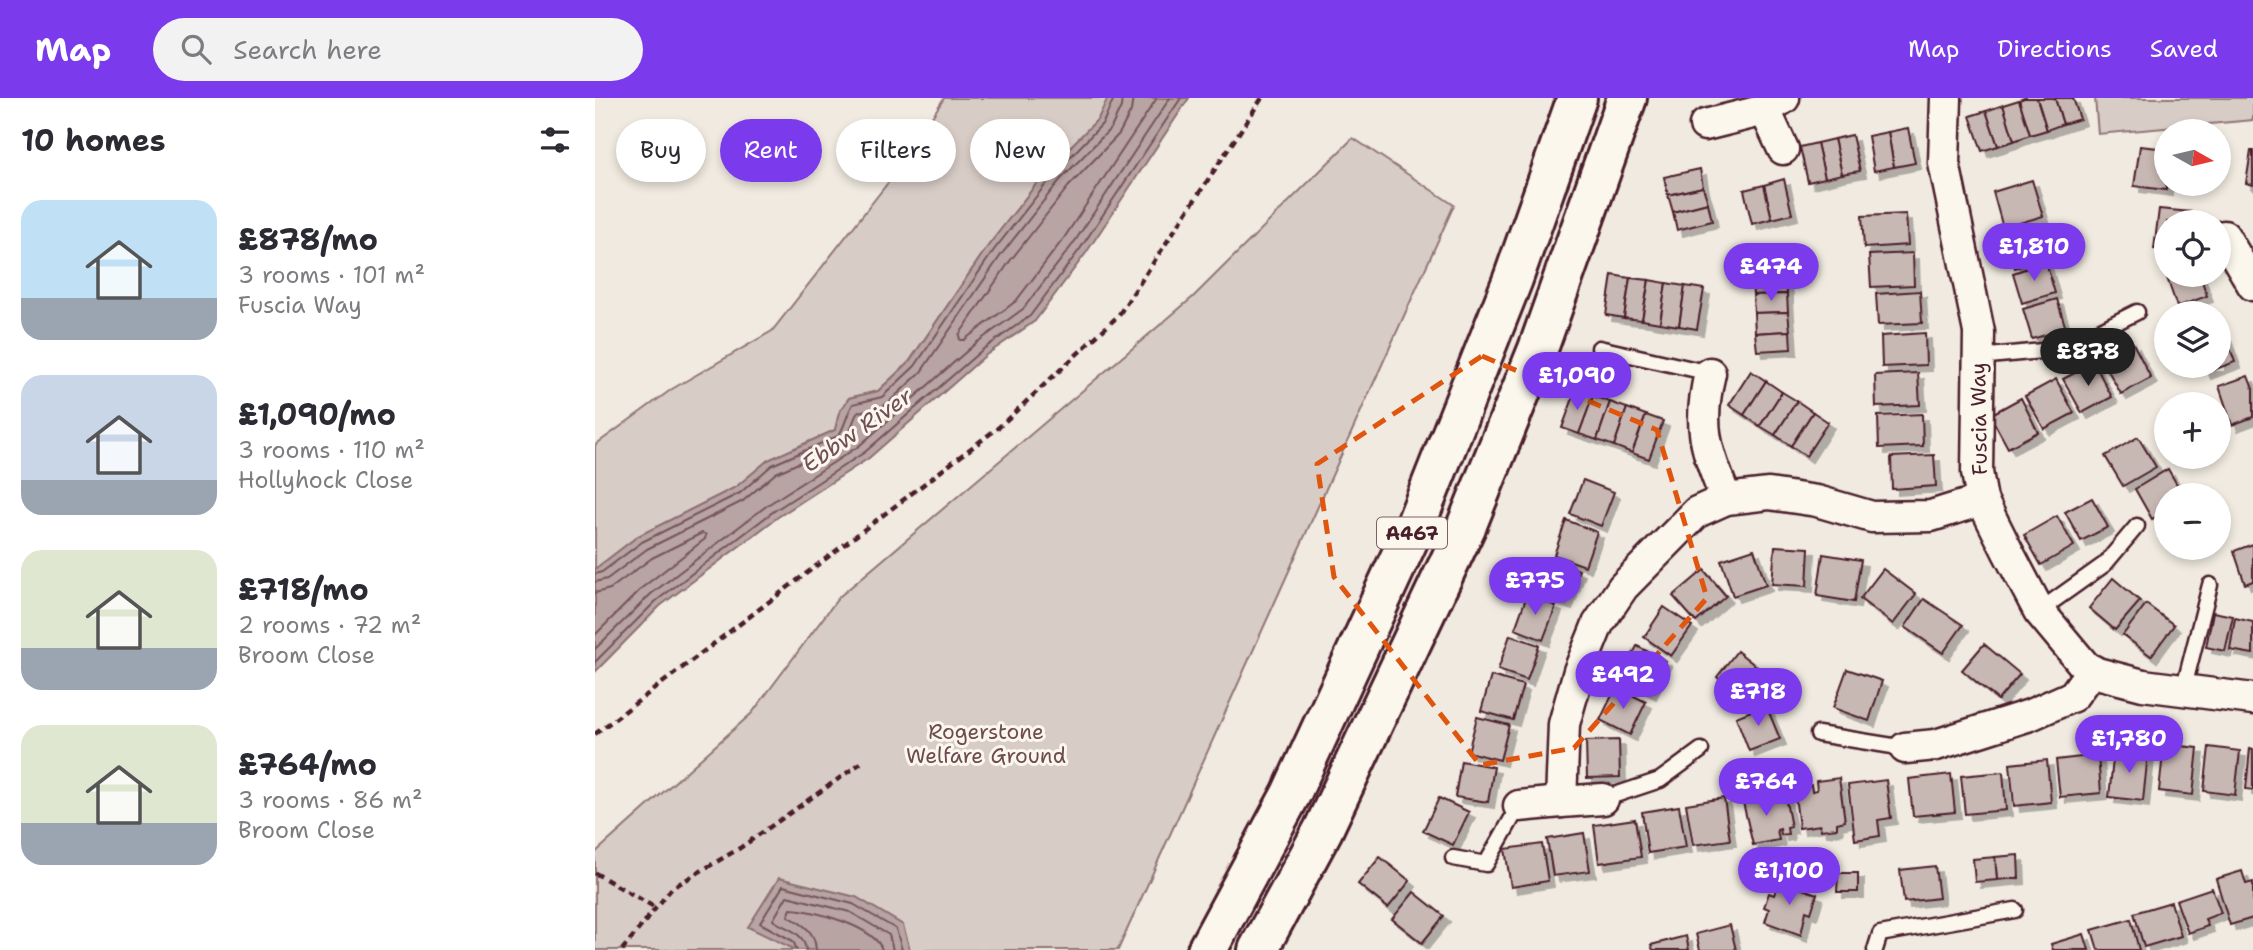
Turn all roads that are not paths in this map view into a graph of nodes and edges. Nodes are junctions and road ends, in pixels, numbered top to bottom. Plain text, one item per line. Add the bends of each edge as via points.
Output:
1 (1577, 98) edge
2 (1627, 98) edge
3 (1946, 98) edge
4 (1775, 104) edge
5 (1705, 125) dead end
6 (1783, 149) dead end
7 (2231, 248) edge
8 (2253, 284) edge
9 (2137, 313) dead end
10 (1599, 348) dead end
11 (1978, 357) junction
12 (1710, 373) joint
13 (1726, 499) junction
14 (1982, 500) junction
15 (2137, 526) dead end
16 (2210, 585) dead end
17 (2039, 611) junction
18 (2091, 670) junction
19 (2183, 691) junction
20 (2253, 699) edge
21 (1818, 734) dead end
22 (1905, 748) joint
23 (1701, 750) dead end
24 (1603, 799) joint
25 (1562, 802) junction
26 (1519, 806) joint
27 (1453, 858) dead end
28 (2015, 911) dead end
29 (1207, 950) edge
30 (1258, 950) edge
31 (1875, 950) edge

1 - 29 main road, A467 via 1513,279 1417,521 1291,794
2 - 30 main road, A467 via 1538,349 1466,527 1323,830
3 - 11 street, Fuscia Way via 1944,163 1979,332
4 - 5 street
4 - 6 street
7 - 8 street
9 - 11 lane via 2063,349
10 - 12 lane
11 - 14 street, Fuscia Way via 1977,472
12 - 13 street via 1703,404 1706,449
13 - 14 street via 1769,494 1817,501 1872,517 1931,516
13 - 25 street via 1697,512 1663,545 1623,587 1598,624 1564,724
14 - 17 street, Fuscia Way
15 - 17 lane via 2105,564
16 - 19 lane
17 - 18 street, Fuscia Way
18 - 19 street
18 - 22 street via 2073,696 2030,715 1936,745
19 - 20 street
21 - 22 lane
23 - 24 lane via 1660,780
24 - 25 street
25 - 26 street
26 - 27 lane via 1486,864
28 - 31 lane via 1879,934

